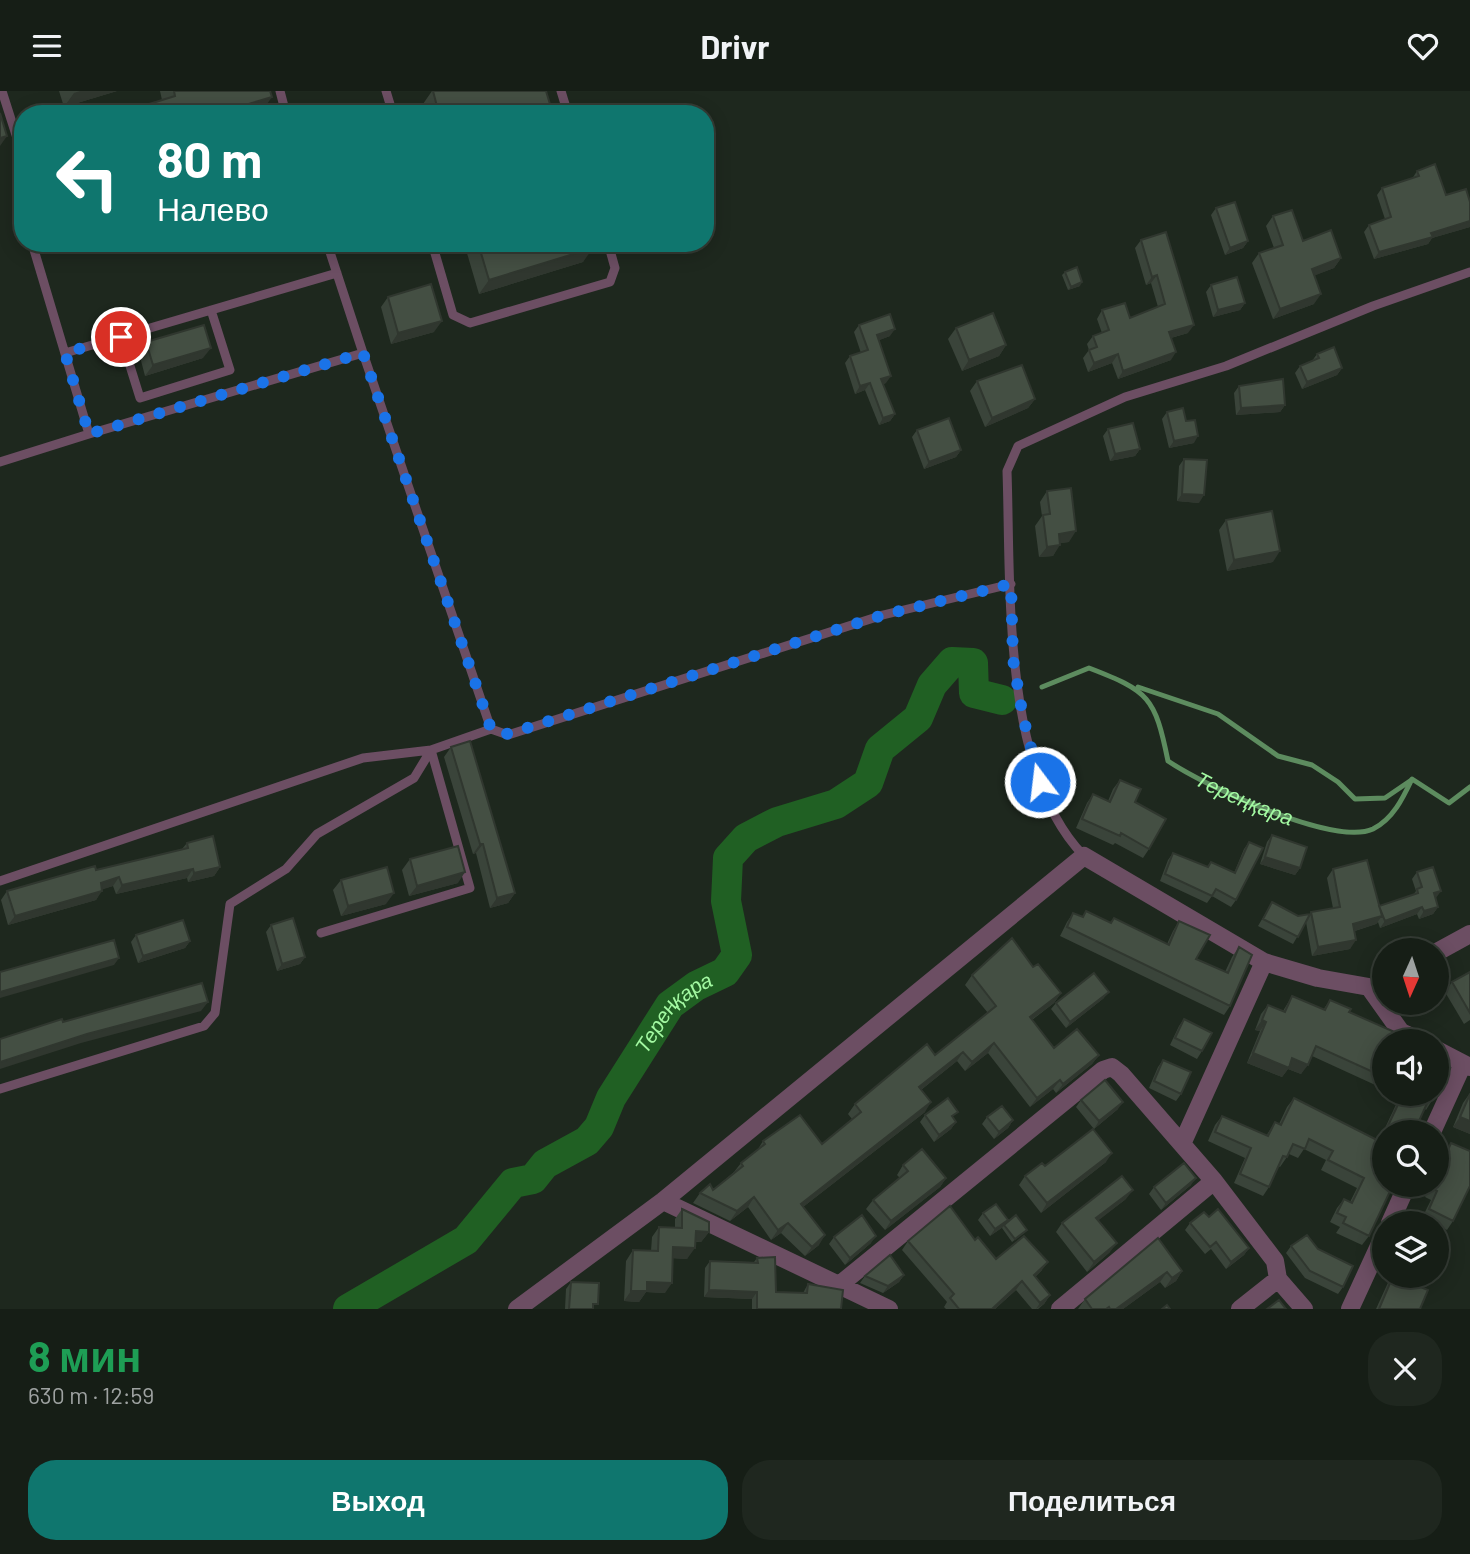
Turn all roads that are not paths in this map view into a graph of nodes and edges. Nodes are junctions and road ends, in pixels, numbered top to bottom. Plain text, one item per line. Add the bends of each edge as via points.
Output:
1 (2, 91) edge
2 (14, 129) edge
3 (35, 252) edge
4 (330, 252) edge
5 (435, 252) edge
6 (611, 252) edge
7 (1470, 272) edge
8 (337, 273) junction
9 (211, 310) junction
10 (121, 337) junction
11 (65, 353) junction
12 (363, 353) junction
13 (89, 434) junction
14 (0, 462) edge
15 (1011, 584) junction
16 (491, 729) junction
17 (431, 750) junction
18 (1084, 856) junction
19 (0, 881) edge
20 (321, 933) dead end
21 (1470, 934) edge
22 (1449, 945) edge
23 (1264, 962) junction
24 (1372, 983) edge
25 (1449, 1056) edge
26 (1467, 1065) edge
27 (0, 1089) edge
28 (1438, 1120) edge
29 (1182, 1144) junction
30 (1214, 1181) junction
31 (663, 1201) junction
32 (1372, 1261) edge
33 (1278, 1279) junction
34 (838, 1286) junction
35 (517, 1309) edge
36 (889, 1309) edge
37 (1060, 1309) edge
38 (1240, 1309) edge
39 (1304, 1309) edge
40 (1350, 1309) edge

1 - 2 lane
3 - 11 lane
4 - 8 lane
5 - 6 lane via 453,315 470,323 610,282 615,268
7 - 15 lane via 1226,366 1125,397 1018,446 1007,471
8 - 9 lane
8 - 12 lane
9 - 10 lane
9 - 10 lane via 230,370 140,398
10 - 11 lane
11 - 13 lane
12 - 13 lane
12 - 16 lane
13 - 14 lane
15 - 16 lane via 883,615 508,734
15 - 18 lane via 1013,659 1040,782 1063,835
16 - 17 lane
17 - 19 lane via 363,758
17 - 20 lane via 470,888
17 - 27 lane via 414,778 317,834 286,869 230,904 215,1013 204,1026
18 - 23 street
18 - 31 street
21 - 22 street
23 - 24 street via 1318,978
23 - 29 street
25 - 26 street
26 - 28 street
29 - 30 street
29 - 34 street via 1121,1074 1111,1067 1103,1070
30 - 33 street via 1275,1261
30 - 37 street
31 - 34 street
31 - 35 street
32 - 40 street
33 - 38 street
33 - 39 street
34 - 36 street

